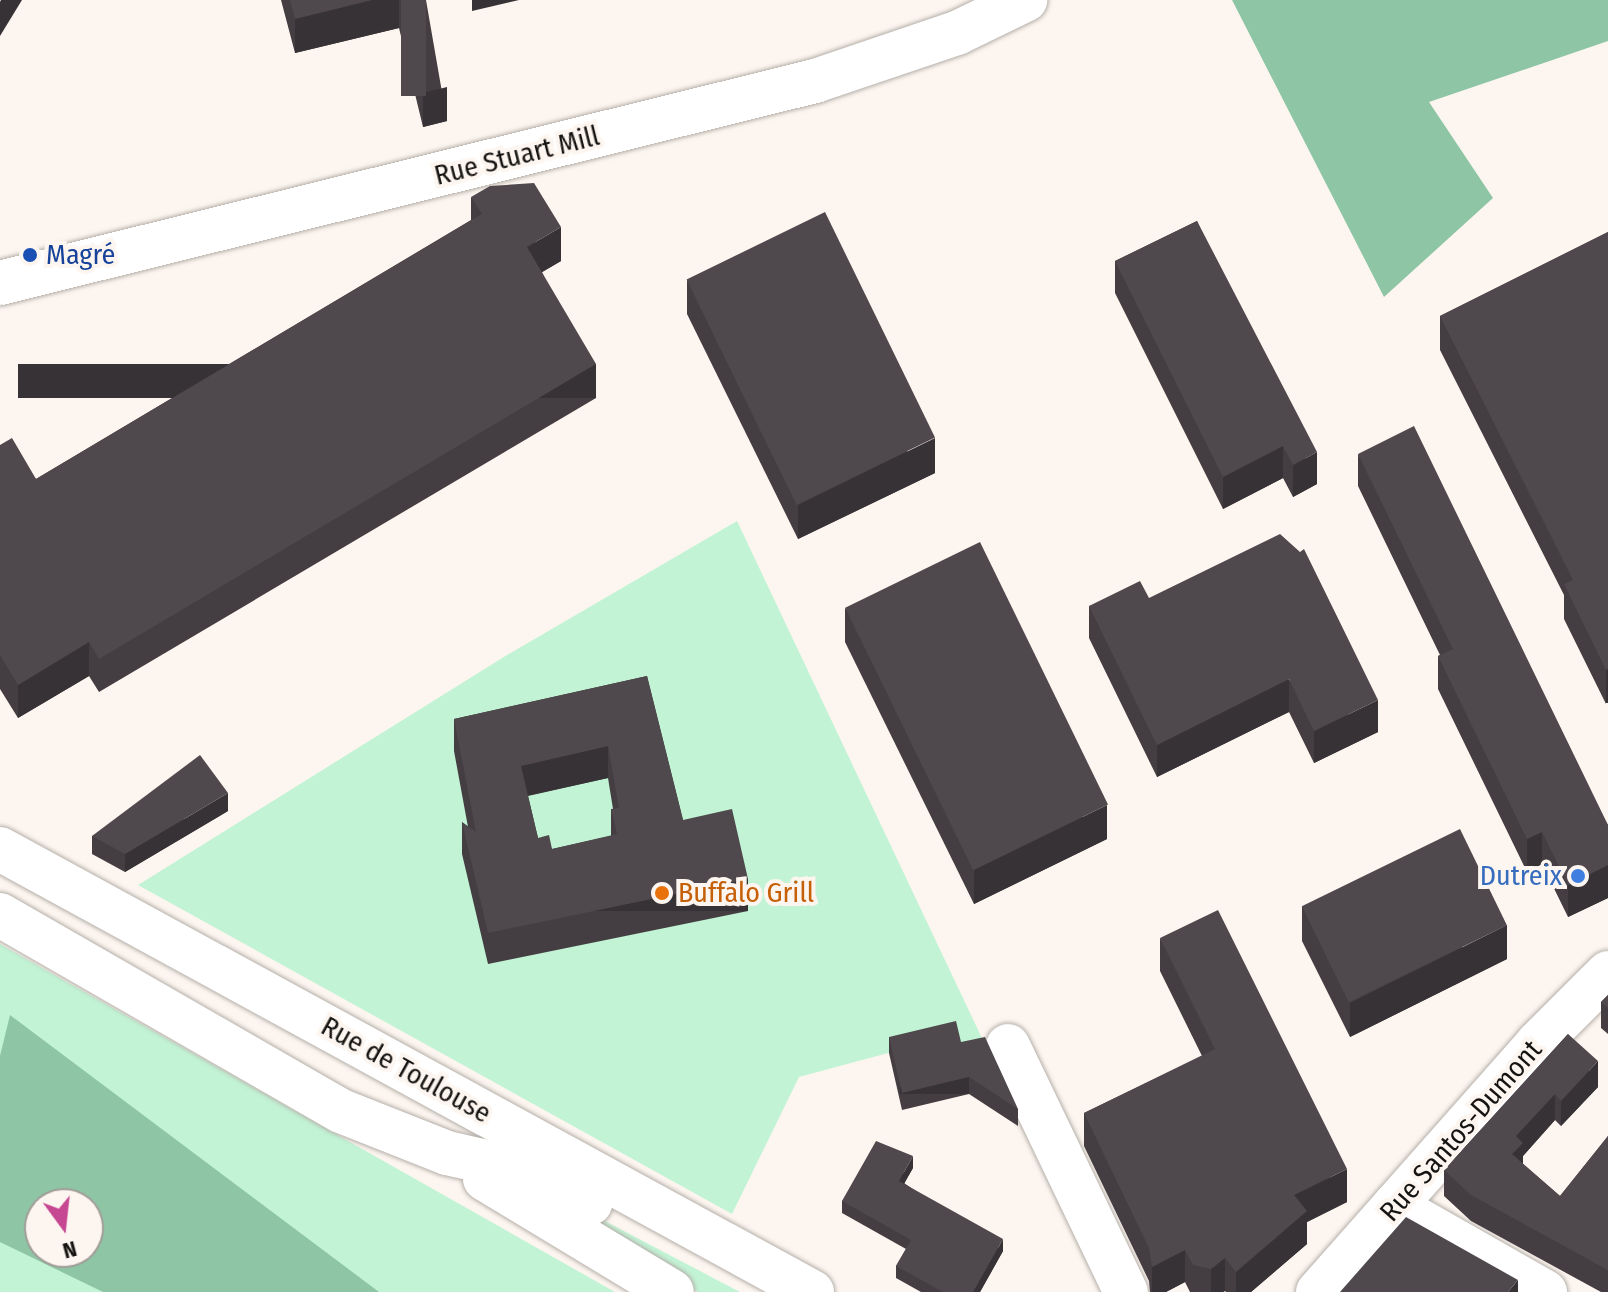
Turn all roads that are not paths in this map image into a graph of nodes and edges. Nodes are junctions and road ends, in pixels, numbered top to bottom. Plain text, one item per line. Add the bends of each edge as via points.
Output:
1 (1025, 0) edge
2 (0, 283) edge
3 (0, 849) edge
4 (0, 915) edge
5 (1608, 973) edge
6 (1008, 1046) dead end
7 (447, 1153) junction
8 (1394, 1206) junction
9 (672, 1292) edge
10 (758, 1292) edge
11 (812, 1292) edge
12 (1126, 1292) edge
13 (1318, 1292) edge
14 (1545, 1292) edge

1 - 2 main road, Rue Stuart Mill via 957,33 815,81
3 - 11 main road, Rue de Toulouse
4 - 7 main road, Rue de Toulouse via 341,1111
5 - 8 main road, Rue Santos-Dumont via 1538,1043
6 - 12 main road
7 - 9 main road
7 - 10 main road, Rue de Toulouse via 527,1171
8 - 13 main road, Rue Santos-Dumont
8 - 14 main road

